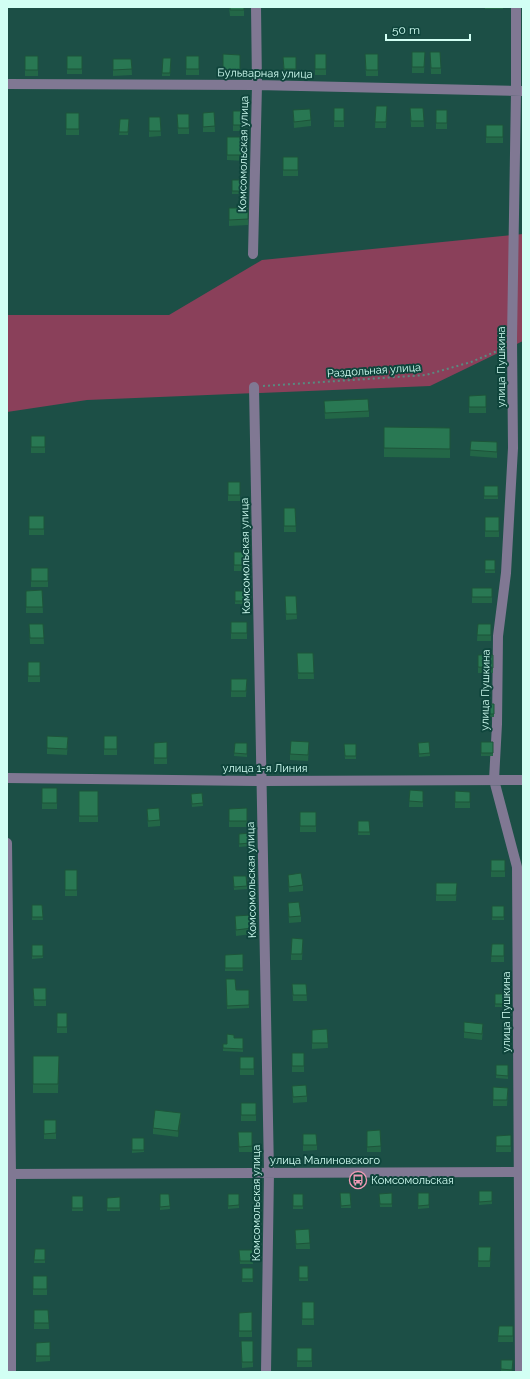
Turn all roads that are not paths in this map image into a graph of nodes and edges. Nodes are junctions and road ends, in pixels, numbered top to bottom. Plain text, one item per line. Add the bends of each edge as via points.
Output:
1 (256, 7) edge
2 (516, 7) edge
3 (7, 84) edge
4 (257, 85) junction
5 (520, 91) edge
6 (253, 254) dead end
7 (254, 387) road end
8 (513, 448) junction
9 (523, 452) edge
10 (7, 778) edge
11 (494, 780) junction
12 (523, 780) edge
13 (261, 781) junction
14 (7, 843) edge
15 (268, 1172) junction
16 (521, 1172) edge
17 (9, 1174) edge
18 (11, 1372) edge
19 (266, 1372) edge
20 (520, 1372) edge

1 - 4 street, Комсомольская улица
2 - 5 street, улица Пушкина
3 - 4 street, Бульварная улица
4 - 5 street, Бульварная улица
4 - 6 street, Комсомольская улица
5 - 8 street, улица Пушкина via 512,339
7 - 13 street, Комсомольская улица
8 - 9 street
8 - 11 street, улица Пушкина via 506,573 498,636
10 - 13 street, улица 1-я Линия
11 - 12 street, улица 1-я Линия
11 - 13 street, улица 1-я Линия
11 - 16 street, улица Пушкина via 517,867
13 - 15 street, Комсомольская улица
14 - 17 street
15 - 16 street, улица Малиновского
15 - 17 street, улица Малиновского
15 - 19 street, Комсомольская улица
16 - 20 street, улица Пушкина
17 - 18 street

